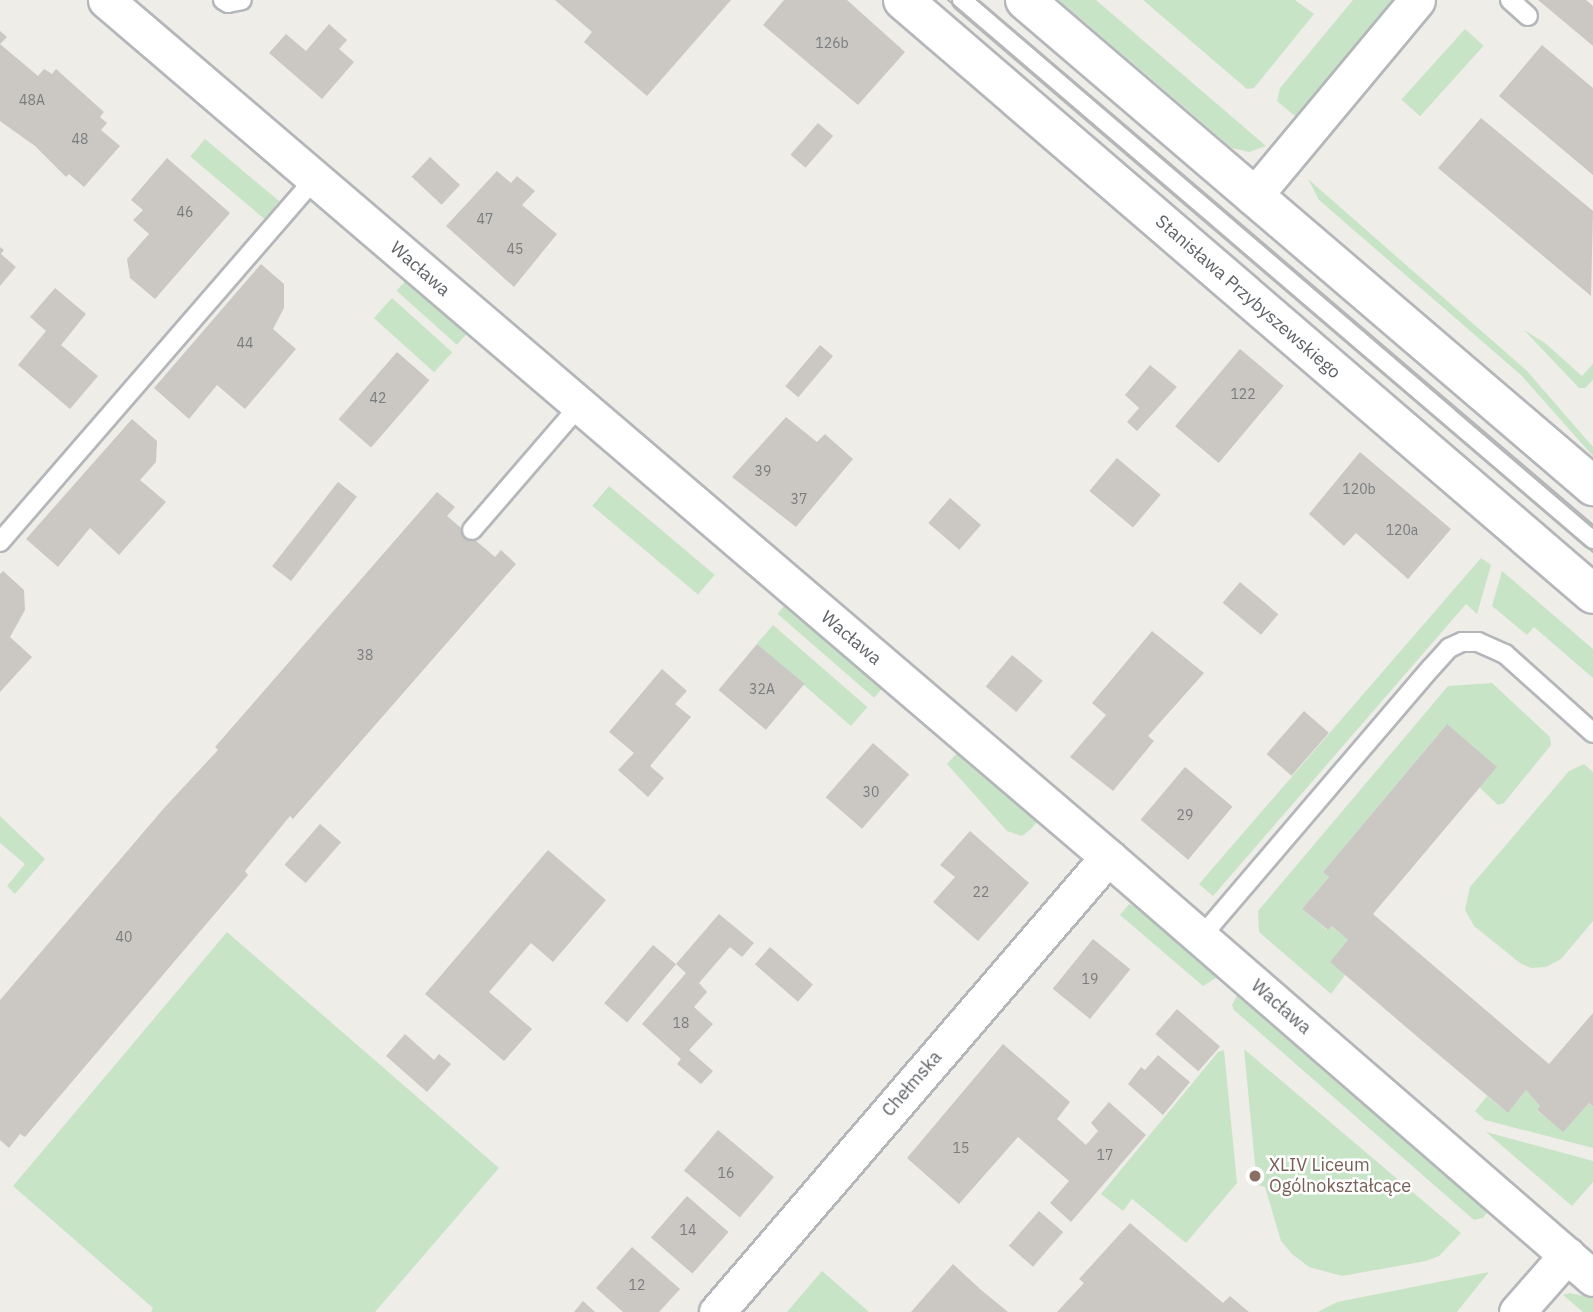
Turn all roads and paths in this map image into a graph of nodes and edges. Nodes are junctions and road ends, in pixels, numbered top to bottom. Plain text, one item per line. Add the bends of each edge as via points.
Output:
1 (106, 0) edge
2 (223, 0) edge
3 (242, 0) edge
4 (903, 0) edge
5 (962, 0) edge
6 (1025, 0) edge
7 (1417, 0) edge
8 (1510, 0) edge
9 (1528, 16) dead end
10 (314, 179) junction
11 (1253, 197) junction
12 (579, 406) junction
13 (1593, 486) edge
14 (472, 530) dead end
15 (1593, 539) edge
16 (0, 542) edge
17 (1593, 594) edge
18 (1593, 733) edge
19 (1108, 857) junction
20 (1201, 937) junction
21 (1567, 1255) junction
22 (1593, 1278) edge
23 (717, 1312) edge
24 (1517, 1312) edge

1 - 10 street, Wacława
2 - 3 lane
4 - 17 main road, Stanisława Przybyszewskiego
5 - 15 lane
6 - 11 main road
7 - 11 street
8 - 9 lane
10 - 12 street, Wacława
10 - 16 lane
11 - 13 main road
12 - 14 lane
12 - 19 street, Wacława
18 - 20 lane via 1505,654 1478,642 1449,648
19 - 20 street, Wacława
19 - 23 street, Chełmska
20 - 21 street, Wacława
21 - 22 street, Wacława
21 - 24 street

